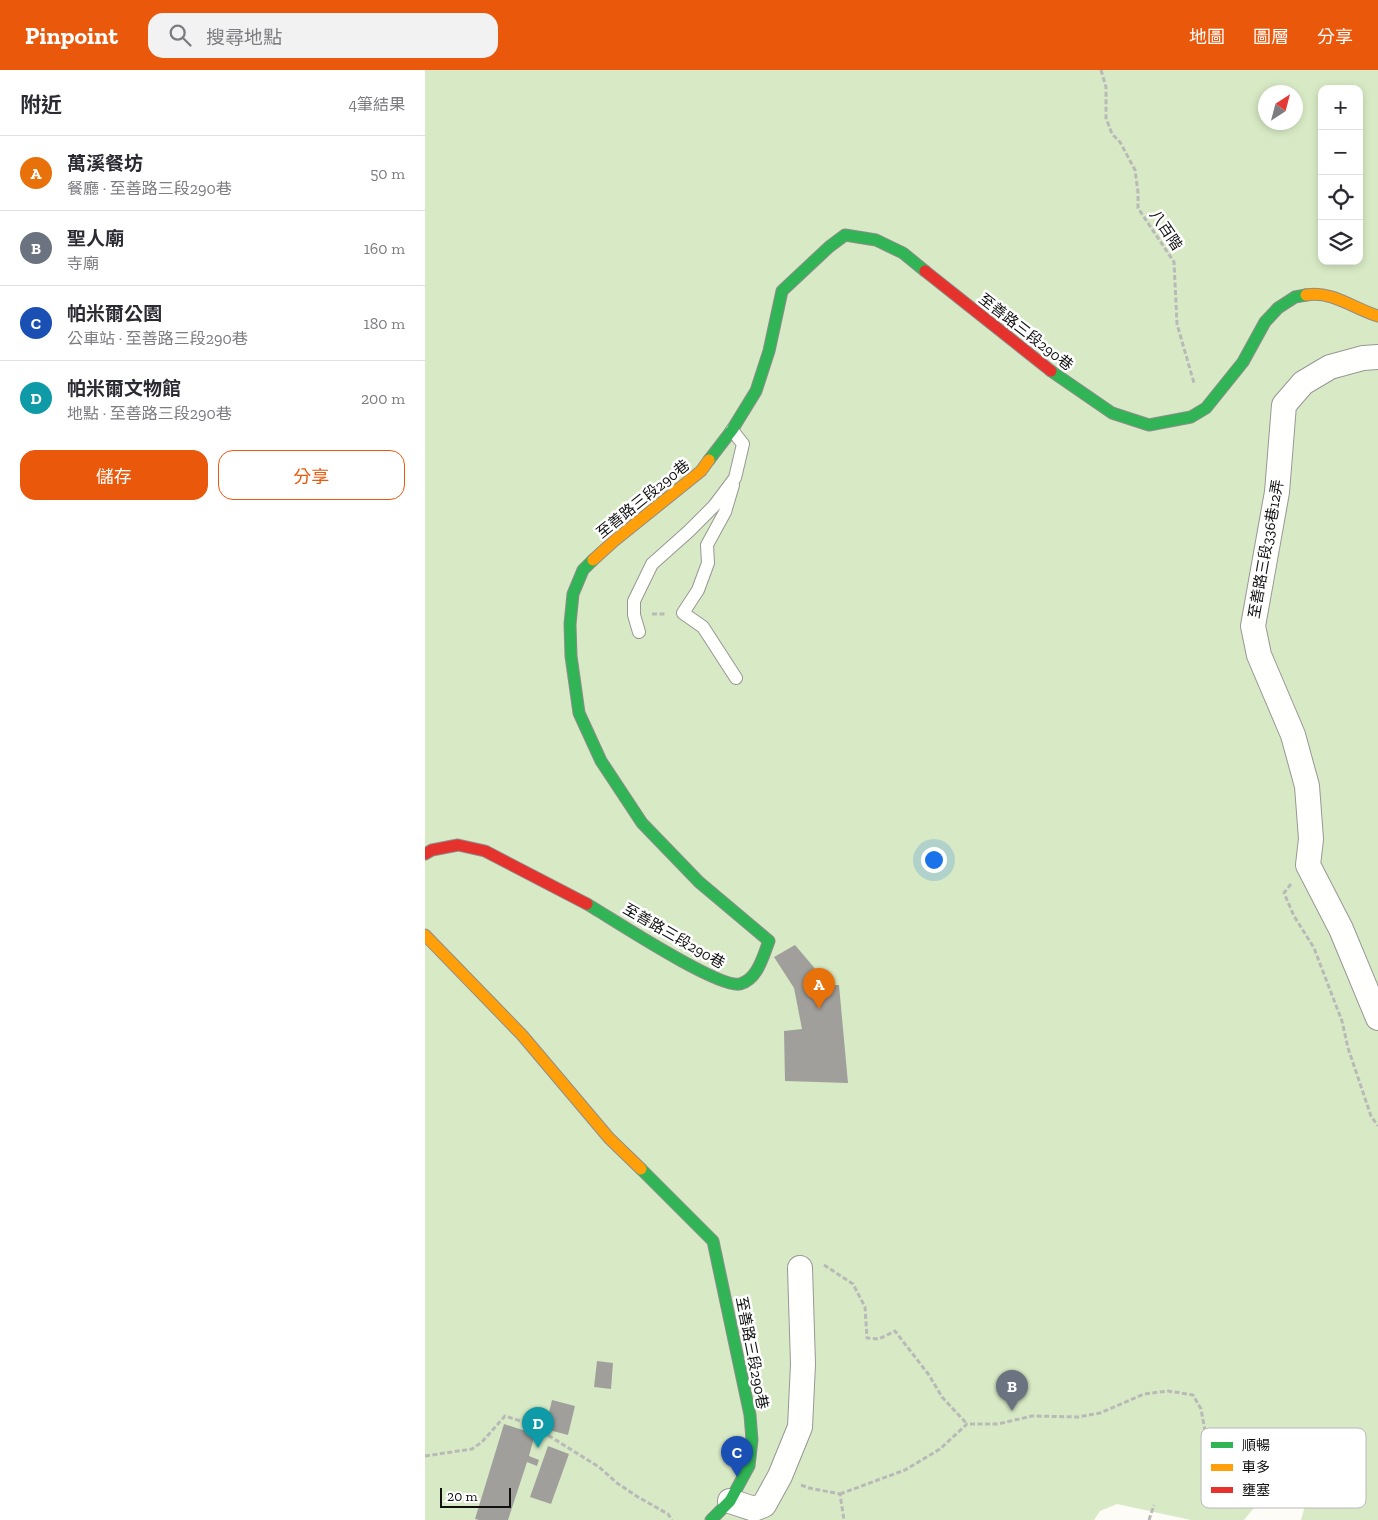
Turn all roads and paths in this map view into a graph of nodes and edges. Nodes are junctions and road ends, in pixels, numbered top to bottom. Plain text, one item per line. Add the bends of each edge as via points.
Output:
1 (1101, 70) edge
2 (1378, 316) edge
3 (1378, 357) edge
4 (1206, 408) junction
5 (732, 430) junction
6 (735, 478) junction
7 (683, 613) junction
8 (634, 615) junction
9 (639, 632) dead end
10 (736, 678) dead end
11 (425, 854) edge
12 (1308, 864) junction
13 (425, 935) edge
14 (1378, 1018) edge
15 (1378, 1126) edge
16 (800, 1268) joint
17 (967, 1424) junction
18 (1205, 1428) edge
19 (425, 1456) edge
20 (780, 1476) junction
21 (840, 1494) junction
22 (730, 1501) junction
23 (1154, 1505) dead end
24 (672, 1520) edge
25 (711, 1520) edge
26 (844, 1520) edge
27 (1149, 1520) edge

1 - 4 path, 八百階 via 1106,88 1106,118 1112,134 1135,170 1138,208 1174,262 1177,324 1192,381
2 - 4 street, 至善路三段290巷 via 1335,297 1315,293 1295,297 1265,322 1243,362
3 - 12 street, 至善路三段336巷12弄 via 1330,367 1303,382 1284,405 1277,492 1253,626 1259,655 1293,735 1307,786 1311,839
4 - 5 street, 至善路三段290巷 via 1191,417 1149,425 1112,413 1059,378 903,253 876,240 845,235 783,291 756,390
5 - 6 lane via 743,444
5 - 11 street, 至善路三段290巷 via 701,471 583,570 573,594 571,656 579,713 601,762 642,824 699,882 769,941 758,969 739,984 724,982 688,965 581,900 485,851 458,845
6 - 7 lane via 725,512 707,545 708,562 698,590
6 - 8 lane via 708,512 652,564 634,601
7 - 8 path
7 - 10 lane via 703,628
8 - 9 lane
12 - 14 street via 1341,929
12 - 15 path via 1284,893 1313,948 1342,1021 1371,1116
13 - 22 street, 至善路三段290巷 via 522,1036 609,1138 713,1241 737,1347 752,1440 749,1466
16 - 17 path via 824,1264 853,1284 865,1307 867,1338 879,1338 895,1331 942,1397
16 - 20 street via 803,1364 800,1427
17 - 18 path via 998,1424 1032,1416 1078,1417 1099,1413 1145,1394 1168,1391 1193,1395 1201,1409
17 - 21 path via 940,1449 905,1470
19 - 24 path via 472,1449 505,1416 530,1424 599,1467 617,1483 668,1514
20 - 21 path via 809,1488
20 - 22 street via 764,1504 753,1509
21 - 26 path
22 - 25 street, 至善路三段290巷
23 - 27 path

